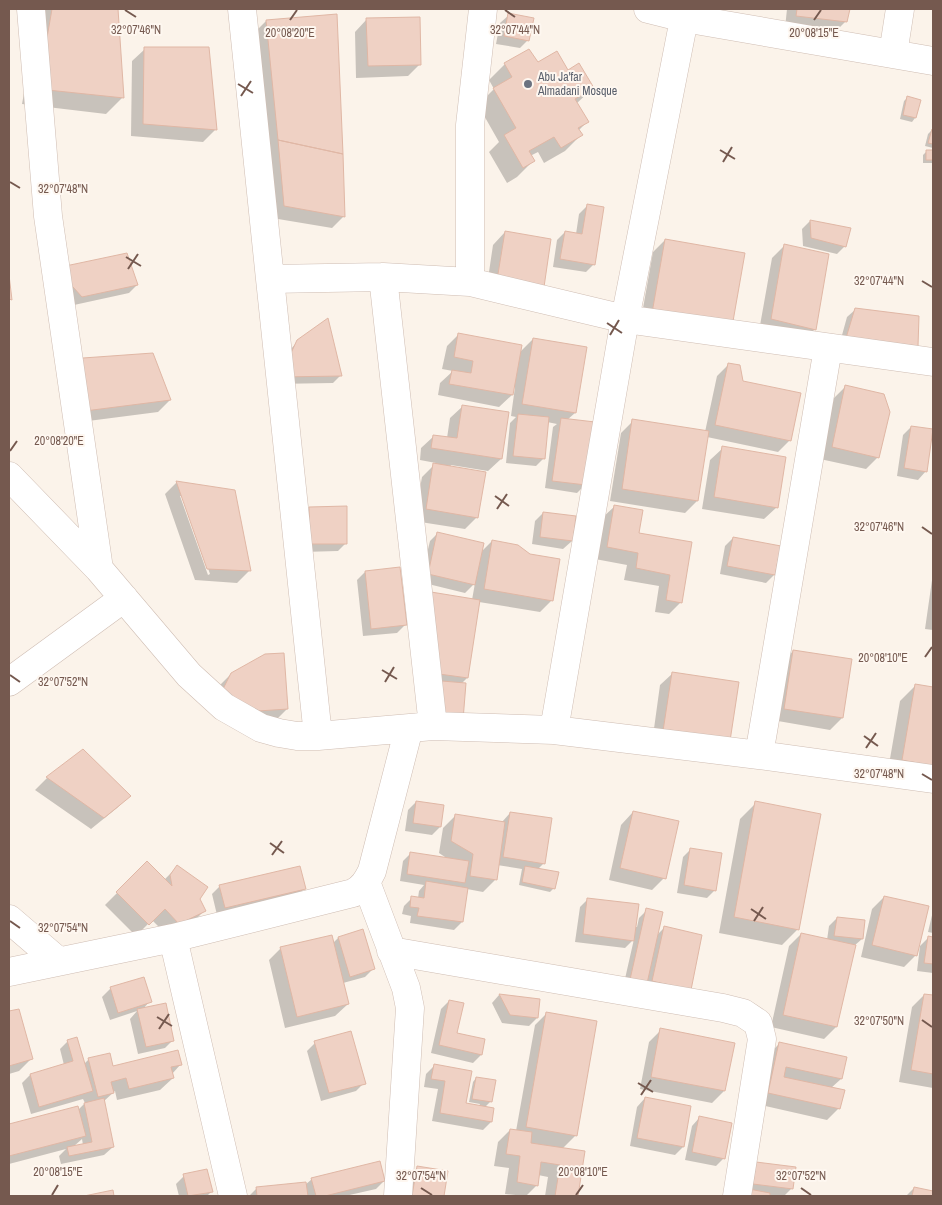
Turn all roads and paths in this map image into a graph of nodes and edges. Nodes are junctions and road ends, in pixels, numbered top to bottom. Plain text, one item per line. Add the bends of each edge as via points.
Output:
1 (31, 9) edge
2 (242, 9) edge
3 (483, 9) edge
4 (648, 9) edge
5 (900, 9) edge
6 (685, 14) edge
7 (893, 54) junction
8 (933, 61) edge
9 (383, 277) junction
10 (270, 279) junction
11 (470, 282) junction
12 (625, 320) junction
13 (828, 348) junction
14 (933, 362) edge
15 (9, 476) edge
16 (99, 570) junction
17 (124, 598) junction
18 (9, 682) edge
19 (421, 727) junction
20 (554, 730) junction
21 (318, 736) junction
22 (759, 755) junction
23 (933, 779) edge
24 (366, 882) junction
25 (9, 919) edge
26 (173, 938) junction
27 (391, 951) junction
28 (58, 960) junction
29 (9, 972) edge
30 (234, 1196) edge
31 (398, 1196) edge
32 (738, 1196) edge

1 - 16 street via 48,216
2 - 10 street
3 - 11 street via 470,126
4 - 6 street
5 - 7 street
6 - 7 street
6 - 12 street
7 - 8 street
9 - 10 street
9 - 11 street
9 - 19 street
10 - 21 street
11 - 12 street
12 - 13 street
12 - 20 street
13 - 14 street
13 - 22 street
15 - 16 street
16 - 17 street
17 - 18 street
17 - 21 street via 190,675 224,707 260,728 297,736
19 - 20 street
19 - 21 street
19 - 24 street
20 - 22 street
22 - 23 street
24 - 26 street via 353,893
24 - 27 street
25 - 28 street
26 - 28 street
26 - 30 street
27 - 31 street via 406,988 410,1008
27 - 32 street via 723,1008 743,1013 758,1023 762,1039
28 - 29 street

